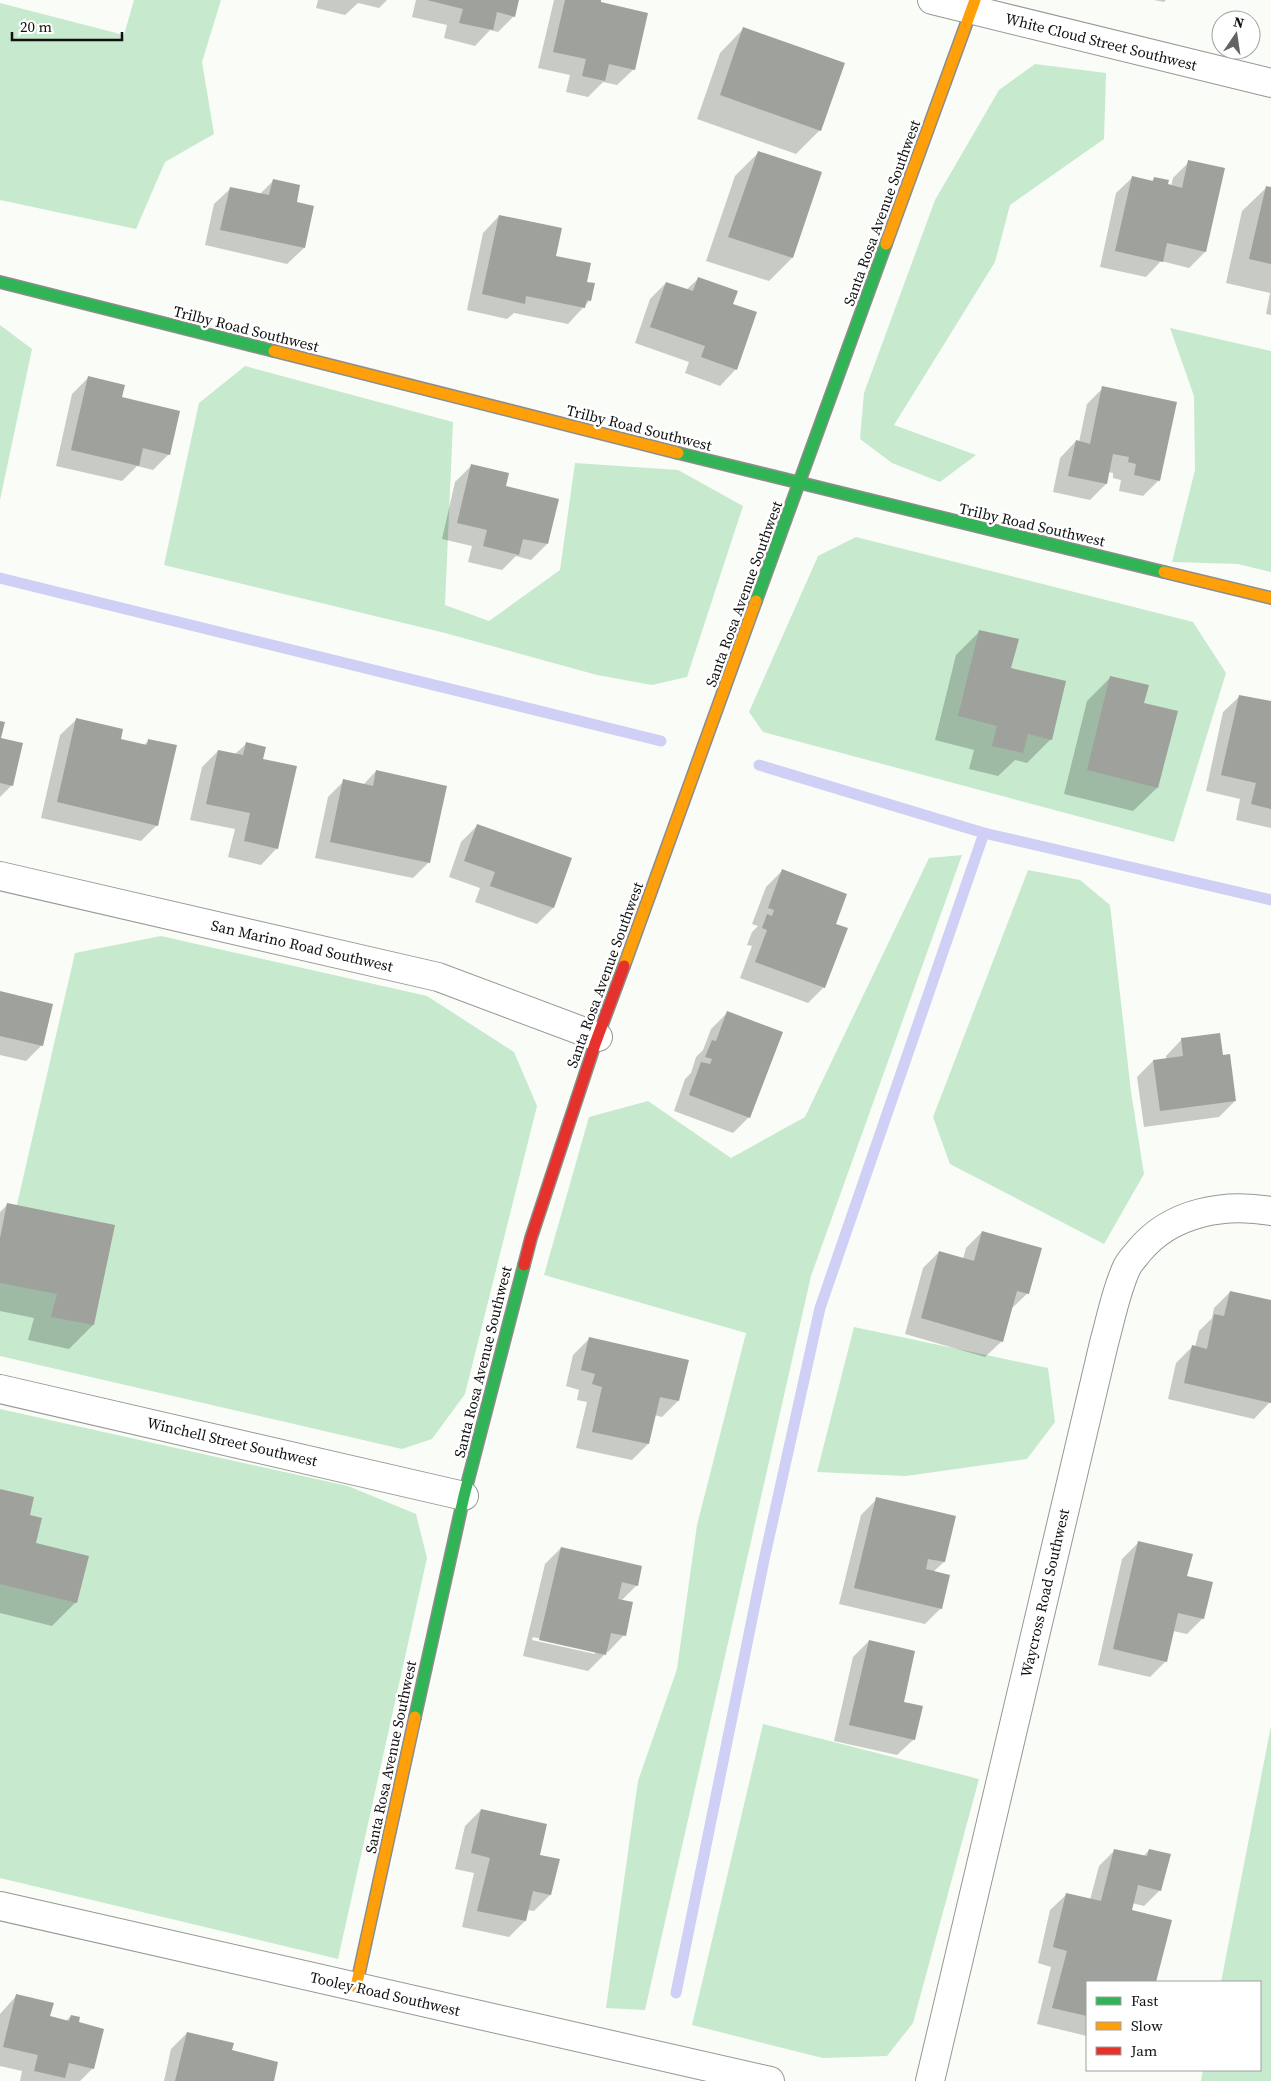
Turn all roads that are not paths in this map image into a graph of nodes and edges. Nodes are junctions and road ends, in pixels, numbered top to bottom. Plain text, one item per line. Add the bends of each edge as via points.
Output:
1 (932, 0) edge
2 (973, 5) edge
3 (1271, 83) edge
4 (0, 282) edge
5 (800, 484) junction
6 (1271, 598) edge
7 (0, 876) edge
8 (598, 1036) junction
9 (1271, 1211) edge
10 (0, 1389) edge
11 (464, 1496) junction
12 (0, 1906) edge
13 (356, 1987) junction
14 (770, 2081) edge
15 (930, 2081) edge

1 - 2 street, White Cloud Street Southwest
2 - 3 street, White Cloud Street Southwest
2 - 5 street, Santa Rosa Avenue Southwest
4 - 5 street, Trilby Road Southwest
5 - 6 street, Trilby Road Southwest
5 - 8 street, Santa Rosa Avenue Southwest
7 - 8 street, San Marino Road Southwest via 438,977
8 - 11 street, Santa Rosa Avenue Southwest via 531,1238
9 - 15 street, Waycross Road Southwest via 1230,1208 1188,1216 1146,1243 1128,1265 1104,1343
10 - 11 street, Winchell Street Southwest
11 - 13 street, Santa Rosa Avenue Southwest
12 - 13 street, Tooley Road Southwest
13 - 14 street, Tooley Road Southwest

